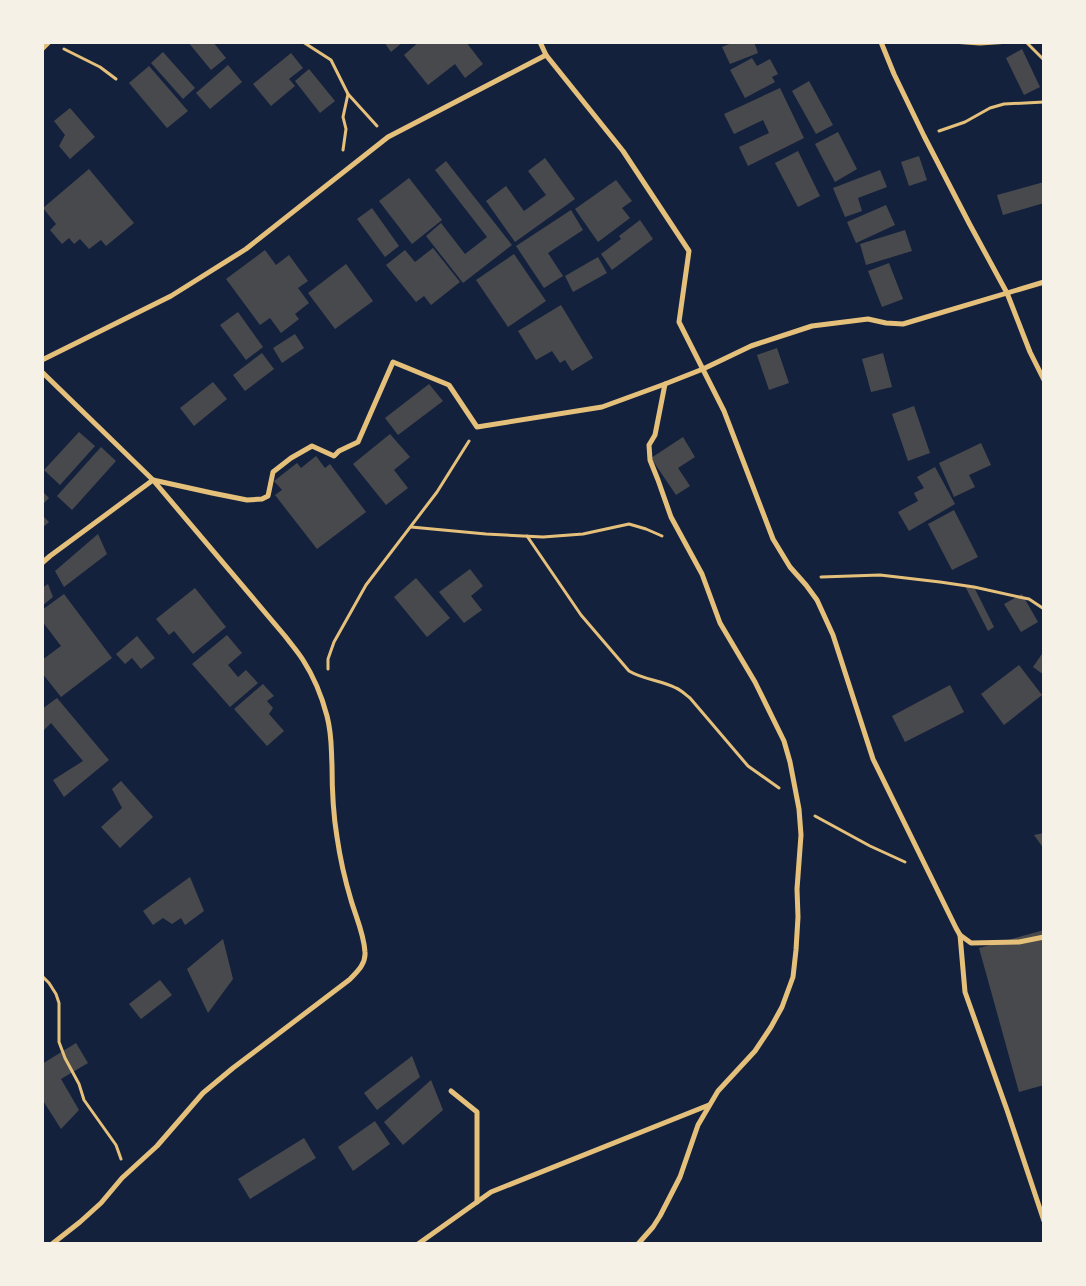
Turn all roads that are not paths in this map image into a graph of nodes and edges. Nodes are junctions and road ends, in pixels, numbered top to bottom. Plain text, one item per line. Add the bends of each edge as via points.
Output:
1 (49, 42) edge
2 (540, 42) edge
3 (882, 42) edge
4 (42, 49) edge
5 (546, 55) junction
6 (1044, 282) edge
7 (1006, 293) junction
8 (42, 360) edge
9 (703, 369) junction
10 (42, 372) edge
11 (1044, 380) edge
12 (665, 384) junction
13 (153, 480) junction
14 (42, 563) edge
15 (960, 935) junction
16 (1044, 938) edge
17 (451, 1091) dead end
18 (709, 1105) junction
19 (477, 1202) junction
20 (1044, 1221) edge
21 (52, 1244) edge
22 (418, 1244) edge
23 (638, 1244) edge

1 - 4 street
2 - 5 street
3 - 7 street via 924,136
5 - 8 street via 388,137 282,222 171,296
5 - 9 street via 622,151 689,251 679,322
6 - 7 street
7 - 9 street via 903,324 868,319 812,326 751,346
7 - 11 street
9 - 12 street
9 - 15 street via 727,418 773,539 790,567 817,600 826,619 873,760
10 - 13 street
12 - 13 street via 602,407 477,427 449,385 393,362 358,442 334,456 312,446 291,458 273,472 268,496 262,499 247,500
12 - 18 street via 656,435 649,445 650,460 671,517 702,574 725,633 784,742 801,836 793,977 771,1027
13 - 14 street
13 - 21 street via 285,636 311,673 331,733 337,838 365,954 363,964 353,976 203,1093 157,1146 90,1213
15 - 16 street via 971,943
15 - 20 street via 965,992
17 - 19 street via 477,1112
18 - 19 street via 490,1192
18 - 23 street via 668,1201
19 - 22 street

